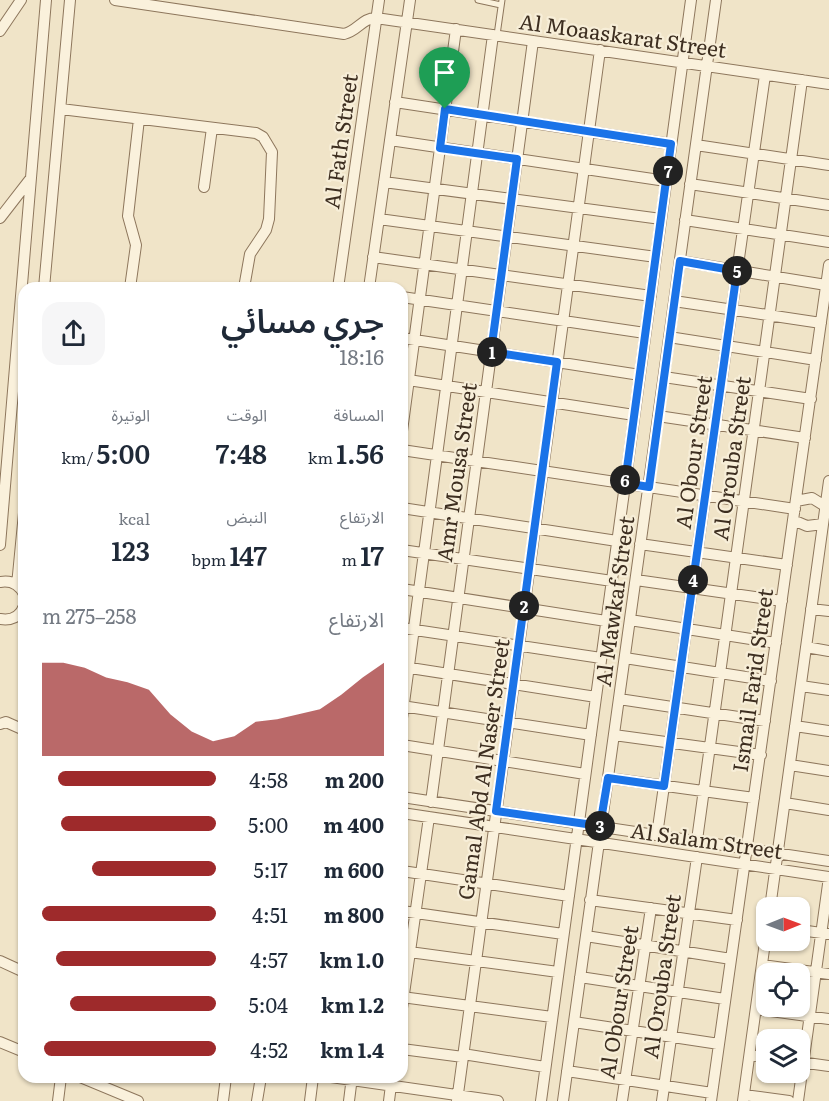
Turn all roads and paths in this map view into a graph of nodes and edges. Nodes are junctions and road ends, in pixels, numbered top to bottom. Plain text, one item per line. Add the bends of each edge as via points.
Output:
1 (21, 0) edge
2 (46, 0) edge
3 (70, 0) edge
4 (114, 0) edge
5 (379, 0) edge
6 (410, 0) edge
7 (478, 0) edge
8 (691, 0) edge
9 (716, 0) edge
10 (502, 3) edge
11 (376, 18) junction
12 (407, 22) junction
13 (456, 29) junction
14 (0, 31) edge
15 (495, 35) junction
16 (533, 41) junction
17 (600, 51) junction
18 (682, 63) junction
19 (707, 66) junction
20 (765, 75) junction
21 (802, 80) junction
22 (829, 84) edge
23 (395, 102) junction
24 (61, 109) junction
25 (445, 109) junction
26 (483, 115) junction
27 (139, 119) junction
28 (522, 121) junction
29 (212, 128) junction
30 (589, 131) junction
31 (390, 140) junction
32 (671, 144) junction
33 (696, 145) junction
34 (440, 148) junction
35 (477, 153) junction
36 (754, 154) junction
37 (517, 159) junction
38 (791, 159) junction
39 (829, 165) edge
40 (584, 169) junction
41 (31, 178) junction
42 (666, 181) junction
43 (384, 182) junction
44 (690, 184) junction
45 (204, 187) dead end
46 (434, 189) junction
47 (748, 193) junction
48 (472, 194) junction
49 (786, 198) junction
50 (511, 199) junction
51 (829, 205) edge
52 (578, 208) junction
53 (0, 218) edge
54 (379, 219) junction
55 (661, 219) junction
56 (685, 220) junction
57 (429, 226) junction
58 (743, 229) junction
59 (467, 231) junction
60 (781, 234) junction
61 (506, 237) junction
62 (829, 242) edge
63 (573, 246) junction
64 (373, 257) junction
65 (656, 257) junction
66 (680, 261) junction
67 (424, 264) junction
68 (829, 265) edge
69 (462, 270) junction
70 (737, 271) junction
71 (501, 275) junction
72 (775, 277) junction
73 (22, 282) edge
74 (45, 282) edge
75 (131, 282) edge
76 (245, 282) edge
77 (339, 282) edge
78 (370, 282) edge
79 (568, 285) junction
80 (826, 285) junction
81 (651, 296) junction
82 (408, 298) edge
83 (420, 299) junction
84 (674, 301) junction
85 (457, 305) junction
86 (731, 310) junction
87 (496, 311) junction
88 (770, 315) junction
89 (563, 321) junction
90 (821, 323) junction
91 (645, 333) junction
92 (18, 335) edge
93 (669, 337) junction
94 (408, 339) edge
95 (414, 340) junction
96 (452, 346) junction
97 (726, 346) junction
98 (491, 352) junction
99 (764, 352) junction
100 (816, 360) junction
101 (557, 362) junction
102 (408, 367) edge
103 (640, 375) junction
104 (664, 377) junction
105 (408, 380) edge
106 (446, 386) junction
107 (721, 386) junction
108 (759, 391) junction
109 (485, 392) junction
110 (0, 394) edge
111 (13, 396) junction
112 (811, 399) junction
113 (552, 402) junction
114 (634, 415) junction
115 (658, 416) junction
116 (715, 425) junction
117 (753, 431) junction
118 (805, 438) junction
119 (408, 451) edge
120 (437, 455) junction
121 (476, 461) junction
122 (543, 471) junction
123 (829, 481) edge
124 (625, 483) junction
125 (649, 487) junction
126 (705, 495) junction
127 (744, 501) junction
128 (408, 509) edge
129 (795, 510) junction
130 (429, 513) junction
131 (825, 514) edge
132 (468, 518) junction
133 (535, 528) junction
134 (617, 541) junction
135 (0, 543) edge
136 (640, 544) junction
137 (408, 551) edge
138 (697, 552) junction
139 (424, 554) junction
140 (736, 558) junction
141 (463, 559) junction
142 (787, 565) junction
143 (817, 568) junction
144 (529, 569) junction
145 (829, 570) edge
146 (636, 580) junction
147 (612, 581) junction
148 (0, 582) edge
149 (18, 588) edge
150 (692, 588) junction
151 (408, 590) edge
152 (419, 592) junction
153 (731, 594) junction
154 (458, 598) junction
155 (782, 601) junction
156 (524, 608) junction
157 (812, 609) junction
158 (829, 611) edge
159 (18, 614) edge
160 (0, 619) edge
161 (630, 620) junction
162 (606, 621) junction
163 (408, 629) edge
164 (686, 629) junction
165 (414, 630) junction
166 (453, 635) junction
167 (725, 635) junction
168 (776, 643) junction
169 (519, 645) junction
170 (806, 647) junction
171 (829, 651) edge
172 (408, 655) edge
173 (601, 658) junction
174 (625, 658) junction
175 (408, 667) edge
176 (681, 667) junction
177 (720, 673) junction
178 (448, 674) junction
179 (771, 681) junction
180 (514, 684) junction
181 (801, 686) junction
182 (829, 690) edge
183 (596, 697) junction
184 (619, 699) junction
185 (675, 707) junction
186 (408, 710) edge
187 (442, 712) junction
188 (714, 713) junction
189 (765, 721) junction
190 (508, 722) junction
191 (0, 724) edge
192 (795, 726) junction
193 (18, 727) edge
194 (829, 731) edge
195 (591, 735) junction
196 (614, 735) junction
197 (670, 743) junction
198 (408, 746) edge
199 (710, 748) junction
200 (437, 751) junction
201 (760, 755) junction
202 (503, 761) junction
203 (790, 765) junction
204 (829, 771) edge
205 (585, 774) junction
206 (608, 778) junction
207 (664, 786) junction
208 (704, 791) junction
209 (408, 798) edge
210 (754, 798) junction
211 (431, 802) junction
212 (785, 803) junction
213 (829, 810) edge
214 (496, 811) junction
215 (408, 814) edge
216 (429, 817) junction
217 (579, 823) junction
218 (600, 826) junction
219 (494, 827) junction
220 (657, 835) junction
221 (576, 839) junction
222 (697, 840) junction
223 (598, 842) junction
224 (747, 848) junction
225 (778, 853) junction
226 (697, 857) junction
227 (829, 861) edge
228 (745, 864) junction
229 (776, 869) junction
230 (408, 872) edge
231 (421, 874) junction
232 (829, 877) edge
233 (486, 884) junction
234 (569, 896) junction
235 (772, 897) edge
236 (590, 900) junction
237 (651, 909) junction
238 (408, 912) edge
239 (415, 913) junction
240 (689, 914) junction
241 (737, 921) junction
242 (481, 923) junction
243 (810, 931) edge
244 (825, 933) edge
245 (564, 934) junction
246 (585, 936) junction
247 (408, 943) edge
248 (645, 945) junction
249 (408, 951) edge
250 (683, 951) junction
251 (731, 959) junction
252 (476, 961) junction
253 (0, 962) edge
254 (18, 970) edge
255 (810, 971) edge
256 (558, 972) junction
257 (815, 972) junction
258 (829, 974) edge
259 (580, 976) junction
260 (639, 986) junction
261 (678, 992) junction
262 (726, 999) junction
263 (408, 1001) edge
264 (470, 1006) junction
265 (756, 1009) edge
266 (810, 1009) edge
267 (810, 1016) edge
268 (552, 1017) junction
269 (829, 1019) edge
270 (574, 1022) junction
271 (632, 1031) junction
272 (671, 1037) junction
273 (0, 1042) edge
274 (719, 1044) junction
275 (408, 1049) edge
276 (18, 1050) edge
277 (750, 1055) junction
278 (463, 1056) junction
279 (756, 1056) edge
280 (810, 1063) edge
281 (829, 1066) edge
282 (545, 1067) junction
283 (567, 1071) junction
284 (625, 1080) junction
285 (60, 1083) edge
286 (94, 1083) edge
287 (225, 1083) edge
288 (260, 1083) edge
289 (312, 1083) edge
290 (351, 1083) edge
291 (392, 1083) edge
292 (400, 1083) edge
293 (799, 1083) edge
294 (664, 1086) junction
295 (711, 1097) edge
296 (457, 1098) edge
297 (744, 1098) edge
298 (58, 1101) edge
299 (138, 1101) edge
300 (223, 1101) edge
301 (257, 1101) edge
302 (310, 1101) edge
303 (349, 1101) edge
304 (389, 1101) edge
305 (498, 1101) edge
306 (541, 1101) edge
307 (563, 1101) edge
308 (622, 1101) edge
309 (662, 1101) edge
310 (789, 1101) edge
311 (798, 1101) edge

1 - 14 street
2 - 41 street
3 - 24 street
4 - 11 street via 344,34 367,19
5 - 11 street, Al Fath Street
6 - 12 street
7 - 10 lane
8 - 18 street, Al Mawkaf Street
9 - 19 street, Al Mawkaf Street
10 - 15 lane
11 - 12 street, Al Moaaskarat Street
11 - 77 street, Al Fath Street
12 - 13 street, Al Moaaskarat Street
12 - 23 street
13 - 15 street, Al Moaaskarat Street
13 - 25 street
15 - 16 street, Al Moaaskarat Street
15 - 26 street
16 - 17 street, Al Moaaskarat Street
16 - 28 street, Amr Mousa Street
17 - 18 street, Al Moaaskarat Street
17 - 30 street, Gamal Abd Al Naser Street
18 - 19 street, Al Moaaskarat Street
18 - 32 street, Al Mawkaf Street
19 - 20 street, Al Moaaskarat Street
19 - 33 street, Al Mawkaf Street
20 - 21 street, Al Moaaskarat Street
20 - 36 street, Al Obour Street
21 - 22 street, Al Moaaskarat Street
21 - 38 street, Al Orouba Street
23 - 25 street
23 - 31 street
24 - 27 street
24 - 74 street
25 - 26 street
25 - 34 street
26 - 28 street
26 - 35 street
27 - 29 street
27 - 75 street via 128,216 136,245
28 - 30 street
28 - 37 street, Amr Mousa Street
29 - 45 street
29 - 76 street via 256,133 272,152 268,225 250,254
30 - 32 street
30 - 40 street, Gamal Abd Al Naser Street
31 - 34 street
31 - 43 street
32 - 42 street, Al Mawkaf Street
33 - 36 street
33 - 44 street, Al Mawkaf Street
34 - 35 street
34 - 46 street
35 - 37 street
35 - 48 street
36 - 38 street
36 - 47 street, Al Obour Street
37 - 40 street
37 - 50 street, Amr Mousa Street
38 - 39 street
38 - 49 street, Al Orouba Street
40 - 42 street
40 - 52 street, Gamal Abd Al Naser Street
41 - 53 street
41 - 73 street
42 - 55 street, Al Mawkaf Street
43 - 46 street
43 - 54 street
44 - 47 street
44 - 56 street, Al Mawkaf Street
46 - 48 street
46 - 57 street
47 - 49 street
47 - 58 street, Al Obour Street
48 - 50 street
48 - 59 street
49 - 51 street
49 - 60 street, Al Orouba Street
50 - 52 street
50 - 61 street, Amr Mousa Street
52 - 55 street
52 - 63 street, Gamal Abd Al Naser Street
54 - 57 street
54 - 64 street
55 - 65 street, Al Mawkaf Street
56 - 58 street
56 - 66 street, Al Mawkaf Street
57 - 59 street
57 - 67 street
58 - 60 street
58 - 70 street, Al Obour Street
59 - 61 street
59 - 69 street
60 - 62 street
60 - 72 street, Al Orouba Street
61 - 63 street
61 - 71 street, Amr Mousa Street
63 - 65 street
63 - 79 street, Gamal Abd Al Naser Street
64 - 67 street
64 - 78 street
65 - 81 street, Al Mawkaf Street
66 - 70 street
66 - 84 street, Al Mawkaf Street
67 - 69 street
67 - 83 street
68 - 80 street, Ismail Farid Street
69 - 71 street
69 - 85 street
70 - 72 street
70 - 86 street, Al Obour Street
71 - 79 street
71 - 87 street, Amr Mousa Street
72 - 80 street
72 - 88 street, Al Orouba Street
79 - 81 street
79 - 89 street, Gamal Abd Al Naser Street
80 - 90 street, Ismail Farid Street
81 - 91 street, Al Mawkaf Street
82 - 83 street
83 - 85 street
83 - 95 street
84 - 86 street
84 - 93 street, Al Mawkaf Street
85 - 87 street
85 - 96 street
86 - 88 street
86 - 97 street, Al Obour Street
87 - 89 street
87 - 98 street, Amr Mousa Street
88 - 90 street
88 - 99 street, Al Orouba Street
89 - 91 street
89 - 101 street, Gamal Abd Al Naser Street
90 - 100 street, Ismail Farid Street
91 - 103 street, Al Mawkaf Street
92 - 111 street
93 - 97 street
93 - 104 street, Al Mawkaf Street
94 - 95 street
95 - 96 street
95 - 102 street
96 - 98 street
96 - 106 street
97 - 99 street
97 - 107 street, Al Obour Street
98 - 101 street
98 - 109 street, Amr Mousa Street
99 - 100 street
99 - 108 street, Al Orouba Street
100 - 112 street, Ismail Farid Street
101 - 103 street
101 - 113 street, Gamal Abd Al Naser Street
103 - 114 street, Al Mawkaf Street
104 - 107 street
104 - 115 street, Al Mawkaf Street
105 - 106 street
106 - 109 street
106 - 120 street
107 - 108 street
107 - 116 street, Al Obour Street
108 - 112 street
108 - 117 street, Al Orouba Street
109 - 113 street
109 - 121 street, Amr Mousa Street
110 - 111 street
111 - 135 street
112 - 118 street, Ismail Farid Street
113 - 114 street
113 - 122 street, Gamal Abd Al Naser Street
114 - 124 street, Al Mawkaf Street
115 - 116 street
115 - 125 street, Al Mawkaf Street
116 - 117 street
116 - 126 street, Al Obour Street
117 - 118 street
117 - 127 street, Al Orouba Street
118 - 129 street, Ismail Farid Street
119 - 120 street
120 - 121 street
120 - 130 street
121 - 122 street
121 - 132 street, Amr Mousa Street
122 - 124 street
122 - 133 street, Gamal Abd Al Naser Street
123 - 131 street
124 - 125 street
124 - 134 street, Al Mawkaf Street
125 - 126 street
125 - 136 street, Al Mawkaf Street
126 - 127 street
126 - 138 street, Al Obour Street
127 - 129 street
127 - 140 street, Al Orouba Street
128 - 130 street
129 - 131 street via 812,498
129 - 131 street via 807,526
129 - 142 street, Ismail Farid Street
130 - 132 street
130 - 139 street
131 - 143 street
132 - 133 street
132 - 141 street, Amr Mousa Street
133 - 134 street
133 - 144 street, Gamal Abd Al Naser Street
134 - 147 street, Al Mawkaf Street
136 - 138 street
136 - 146 street, Al Mawkaf Street
137 - 139 street
138 - 140 street
138 - 150 street, Al Obour Street
139 - 141 street
139 - 152 street
140 - 142 street
140 - 153 street, Al Orouba Street
141 - 144 street
141 - 154 street, Amr Mousa Street
142 - 155 street, Ismail Farid Street
143 - 145 street
143 - 157 street
144 - 147 street
144 - 156 street, Gamal Abd Al Naser Street
146 - 150 street
146 - 161 street, Al Mawkaf Street
147 - 162 street, Al Mawkaf Street
148 - 149 street via 8,581
150 - 153 street
150 - 164 street, Al Obour Street
151 - 152 street
152 - 154 street
152 - 165 street
153 - 155 street
153 - 167 street, Al Orouba Street
154 - 156 street
154 - 166 street, Amr Mousa Street
155 - 168 street, Ismail Farid Street
156 - 162 street
156 - 169 street, Gamal Abd Al Naser Street
157 - 158 street
157 - 170 street
159 - 160 street
161 - 164 street
161 - 174 street, Al Mawkaf Street
162 - 173 street, Al Mawkaf Street
163 - 165 street
164 - 167 street
164 - 176 street, Al Obour Street
165 - 166 street
165 - 172 street
166 - 169 street
166 - 178 street, Amr Mousa Street
167 - 168 street
167 - 177 street, Al Orouba Street
168 - 179 street, Ismail Farid Street
169 - 173 street
169 - 180 street, Gamal Abd Al Naser Street
170 - 171 street
170 - 181 street
173 - 183 street, Al Mawkaf Street
174 - 176 street
174 - 184 street, Al Mawkaf Street
175 - 178 street
176 - 177 street
176 - 185 street, Al Obour Street
177 - 179 street
177 - 188 street, Al Orouba Street
178 - 180 street
178 - 187 street, Amr Mousa Street
179 - 189 street, Ismail Farid Street
180 - 183 street
180 - 190 street, Gamal Abd Al Naser Street
181 - 182 street
181 - 192 street
183 - 195 street, Al Mawkaf Street
184 - 185 street
184 - 196 street, Al Mawkaf Street
185 - 188 street
185 - 197 street, Al Obour Street
186 - 187 street
187 - 190 street
187 - 200 street, Amr Mousa Street
188 - 189 street
188 - 199 street, Al Orouba Street
189 - 201 street, Ismail Farid Street
190 - 195 street
190 - 202 street, Gamal Abd Al Naser Street
191 - 193 street via 6,722
192 - 194 street
192 - 203 street
195 - 205 street, Al Mawkaf Street
196 - 197 street
196 - 206 street, Al Mawkaf Street
197 - 199 street
197 - 207 street, Al Obour Street
198 - 200 street
199 - 201 street
199 - 208 street, Al Orouba Street
200 - 202 street
200 - 211 street, Amr Mousa Street
201 - 210 street, Ismail Farid Street
202 - 205 street
202 - 214 street, Gamal Abd Al Naser Street
203 - 204 street
203 - 212 street
205 - 217 street, Al Mawkaf Street
206 - 207 street
206 - 218 street, Al Mawkaf Street
207 - 208 street
207 - 220 street, Al Obour Street
208 - 210 street
208 - 222 street, Al Orouba Street
209 - 211 street, Al Salam Street
210 - 224 street, Ismail Farid Street
211 - 214 street, Al Salam Street
212 - 213 street
212 - 225 street
214 - 217 street, Al Salam Street
214 - 219 street, Gamal Abd Al Naser Street
215 - 216 street, Al Salam Street
216 - 219 street, Al Salam Street
216 - 231 street
217 - 218 street, Al Salam Street
217 - 221 street, Al Mawkaf Street
218 - 220 street, Al Salam Street
218 - 223 street, Al Mawkaf Street
219 - 221 street, Al Salam Street
219 - 233 street, Gamal Abd Al Naser Street
220 - 222 street, Al Salam Street
221 - 223 street, Al Salam Street
221 - 234 street, Al Mawkaf Street
222 - 224 street, Al Salam Street
223 - 226 street, Al Salam Street
223 - 236 street, Al Mawkaf Street
224 - 225 street, Al Salam Street
224 - 228 street, Ismail Farid Street
225 - 227 street, Al Salam Street
225 - 229 street
226 - 228 street, Al Salam Street
226 - 240 street, Al Orouba Street
228 - 229 street, Al Salam Street
228 - 241 street, Ismail Farid Street
229 - 232 street, Al Salam Street
229 - 235 street
230 - 231 street
231 - 233 street
231 - 239 street
232 - 244 street
233 - 234 street
233 - 242 street, Gamal Abd Al Naser Street
234 - 245 street, Al Mawkaf Street
236 - 237 street
236 - 246 street, Al Mawkaf Street
237 - 240 street
237 - 248 street, Al Obour Street
238 - 239 street
239 - 242 street
239 - 247 street
240 - 241 street
240 - 250 street, Al Orouba Street
241 - 251 street, Ismail Farid Street
242 - 245 street
242 - 252 street, Gamal Abd Al Naser Street
243 - 244 street
244 - 257 street
245 - 256 street, Al Mawkaf Street
246 - 248 street
246 - 259 street, Al Mawkaf Street
248 - 250 street
248 - 260 street, Al Obour Street
249 - 252 street
250 - 251 street
250 - 261 street, Al Orouba Street
251 - 262 street, Ismail Farid Street
252 - 256 street
252 - 264 street, Gamal Abd Al Naser Street
253 - 254 street
255 - 257 street
256 - 268 street, Al Mawkaf Street
257 - 258 street
257 - 266 street
259 - 260 street
259 - 270 street, Al Mawkaf Street
260 - 261 street
260 - 271 street, Al Obour Street
261 - 262 street
261 - 272 street, Al Orouba Street
262 - 274 street, Ismail Farid Street
263 - 264 street
264 - 268 street
264 - 278 street, Gamal Abd Al Naser Street
265 - 277 street
267 - 269 street
268 - 282 street, Al Mawkaf Street
270 - 271 street
270 - 283 street, Al Mawkaf Street
271 - 272 street
271 - 284 street, Al Obour Street
272 - 274 street
272 - 294 street, Al Orouba Street
273 - 276 street
274 - 295 street, Ismail Farid Street
275 - 278 street
277 - 279 street
277 - 297 street
278 - 282 street
278 - 296 street, Gamal Abd Al Naser Street
280 - 281 street
282 - 306 street, Al Mawkaf Street
283 - 284 street
283 - 307 street, Al Mawkaf Street
284 - 294 street
284 - 308 street, Al Obour Street
285 - 298 street
286 - 299 street
287 - 300 street
288 - 301 street
289 - 302 street
290 - 303 street
291 - 304 street
292 - 296 street
293 - 311 street
294 - 295 street
294 - 309 street, Al Orouba Street
296 - 305 street
297 - 310 street

